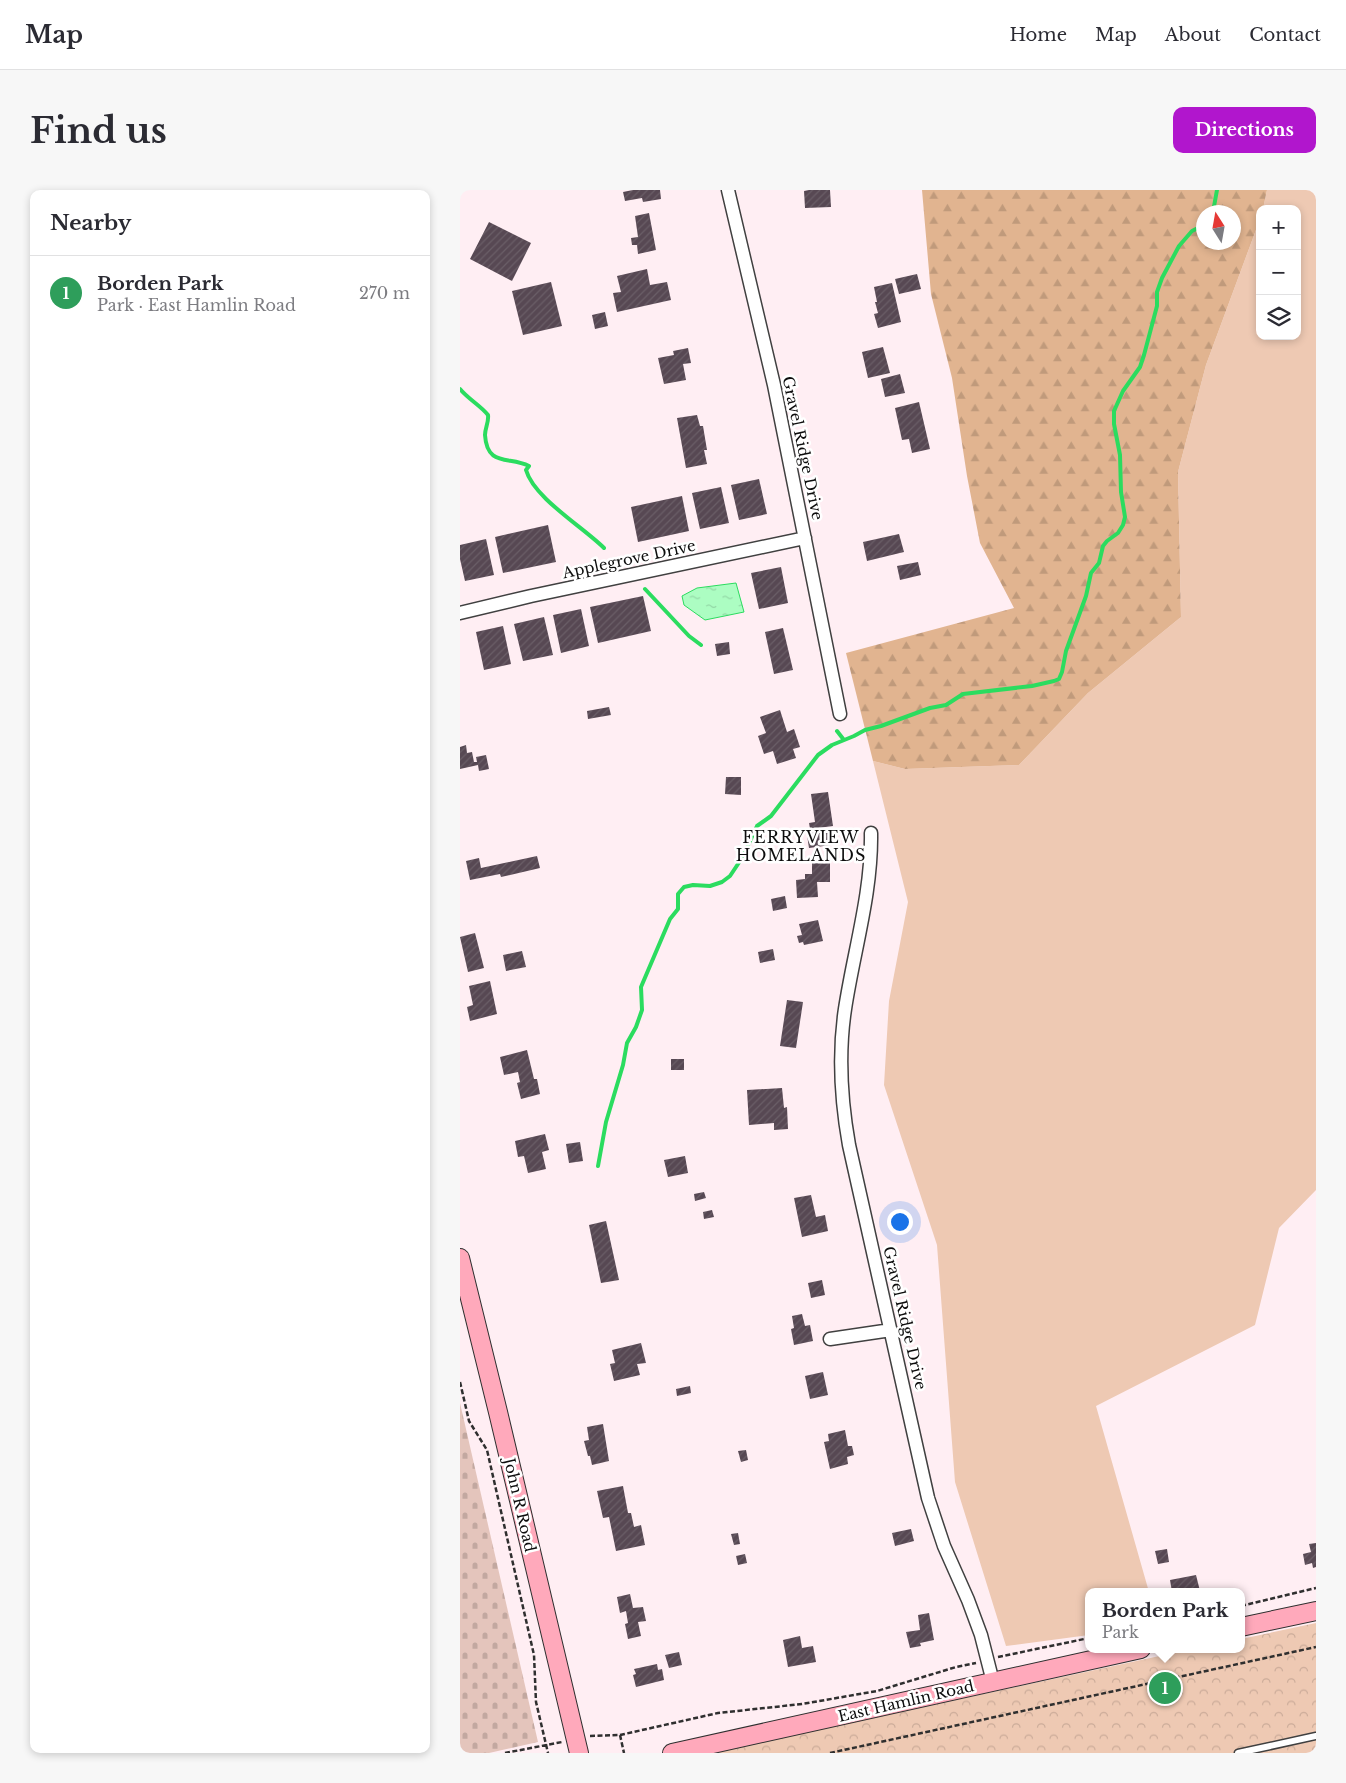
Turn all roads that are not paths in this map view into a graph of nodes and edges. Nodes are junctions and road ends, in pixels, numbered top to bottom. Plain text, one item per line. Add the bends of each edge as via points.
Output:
1 (728, 190) edge
2 (805, 538) junction
3 (460, 613) edge
4 (840, 714) dead end
5 (871, 833) dead end
6 (460, 1258) edge
7 (891, 1330) junction
8 (830, 1339) dead end
9 (1316, 1611) edge
10 (1245, 1626) edge
11 (1123, 1653) edge
12 (993, 1682) junction
13 (1316, 1736) edge
14 (579, 1753) edge
15 (672, 1753) edge
16 (1238, 1753) edge

1 - 2 street, Gravel Ridge Drive via 774,385
2 - 3 street, Applegrove Drive
2 - 4 street, Gravel Ridge Drive
5 - 7 street, Gravel Ridge Drive via 870,876 844,1019 842,1091 849,1145
6 - 14 street, John R Road
7 - 8 street
7 - 12 street, Gravel Ridge Drive via 928,1498 981,1635
9 - 10 street
11 - 12 street, East Hamlin Road
12 - 15 street, East Hamlin Road
13 - 16 lane

